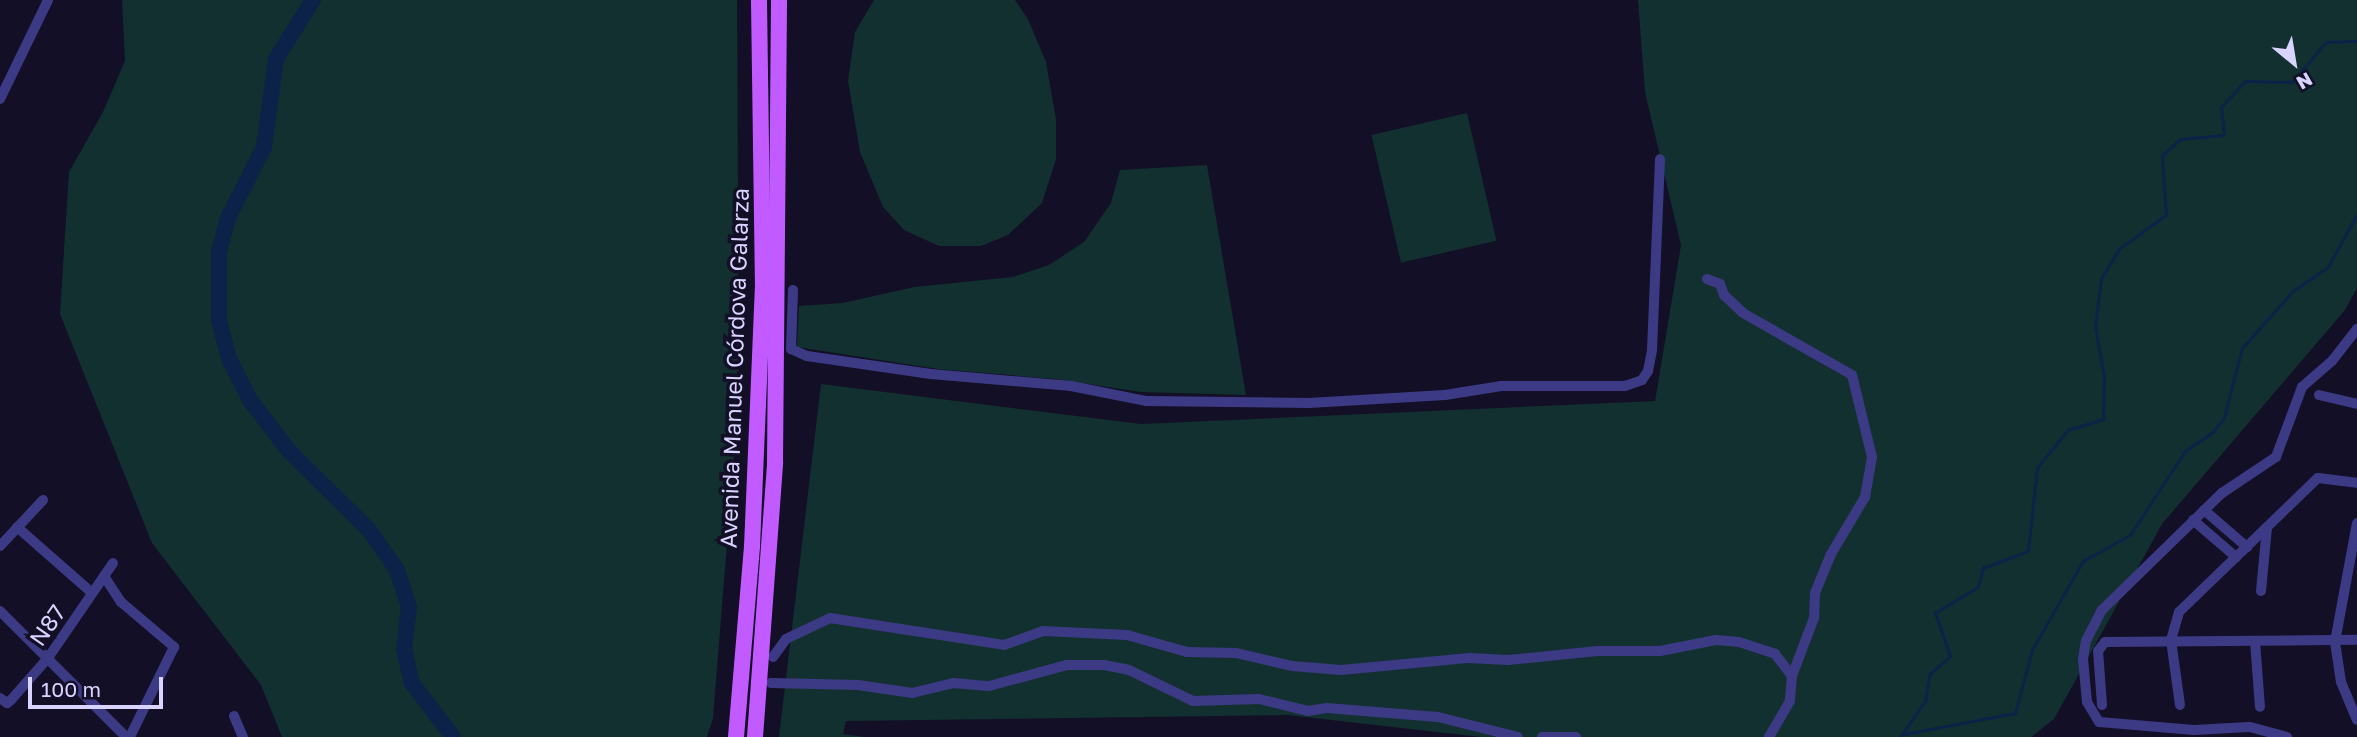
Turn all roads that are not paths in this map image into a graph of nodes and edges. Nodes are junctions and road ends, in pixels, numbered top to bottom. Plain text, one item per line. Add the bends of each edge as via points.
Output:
1 (48, 0) edge
2 (760, 0) edge
3 (779, 0) edge
4 (0, 99) edge
5 (1660, 159) dead end
6 (1707, 279) dead end
7 (793, 290) dead end
8 (2357, 329) edge
9 (2319, 395) dead end
10 (2357, 404) edge
11 (2357, 483) edge
12 (43, 500) dead end
13 (2204, 510) junction
14 (2193, 520) junction
15 (2357, 523) edge
16 (17, 527) junction
17 (2267, 527) junction
18 (0, 546) edge
19 (2247, 547) junction
20 (2236, 557) junction
21 (113, 564) dead end
22 (104, 576) junction
23 (2261, 590) dead end
24 (92, 593) junction
25 (0, 611) edge
26 (2171, 640) junction
27 (2357, 640) edge
28 (2255, 641) junction
29 (2335, 642) junction
30 (773, 657) dead end
31 (48, 659) junction
32 (1792, 676) junction
33 (771, 683) dead end
34 (4, 701) edge
35 (2102, 705) dead end
36 (2180, 705) dead end
37 (2260, 707) dead end
38 (234, 716) dead end
39 (2357, 720) edge
40 (128, 737) edge
41 (243, 737) edge
42 (736, 737) edge
43 (755, 737) edge
44 (1518, 737) edge
45 (1542, 737) edge
46 (1576, 737) edge
47 (1769, 737) edge
48 (2287, 737) edge

1 - 4 street
2 - 42 main road, Avenida Manuel Córdova Galarza via 763,288 752,547
3 - 43 main road, Avenida Manuel Córdova Galarza via 775,462
5 - 7 street via 1652,350 1642,380 1625,386 1501,386 1445,395 1309,403 1146,401 1072,386 931,374 807,356 791,349
6 - 32 street via 1720,284 1724,295 1743,313 1852,375 1872,457 1865,497 1819,582 1814,618
8 - 13 street via 2332,361 2302,387 2276,457
9 - 10 street
11 - 17 street via 2318,478
12 - 16 street
13 - 14 street
13 - 19 street
14 - 20 street
14 - 48 street via 2102,611 2092,628 2083,669 2092,716 2107,724 2194,730 2249,727
15 - 29 street
16 - 18 street
16 - 24 street
17 - 19 street
17 - 23 street
19 - 20 street
20 - 26 street via 2179,612
21 - 22 street, N87
22 - 24 street, N87
22 - 40 street via 121,603 174,647
24 - 31 street, N87
25 - 31 street
26 - 28 street
26 - 35 street via 2100,645
26 - 36 street
27 - 29 street
28 - 29 street
28 - 37 street
29 - 39 street via 2341,682
30 - 32 street via 786,639 830,618 1004,645 1043,631 1127,635 1187,652 1261,656 1292,666 1341,670 1469,658 1660,651 1716,640 1775,654
31 - 34 street, N87
31 - 40 street
32 - 47 street via 1790,701
33 - 44 street via 858,685 912,693 953,683 989,686 1067,664 1104,664 1129,670 1193,701 1259,699 1308,710 1430,717
38 - 41 street
45 - 46 street

